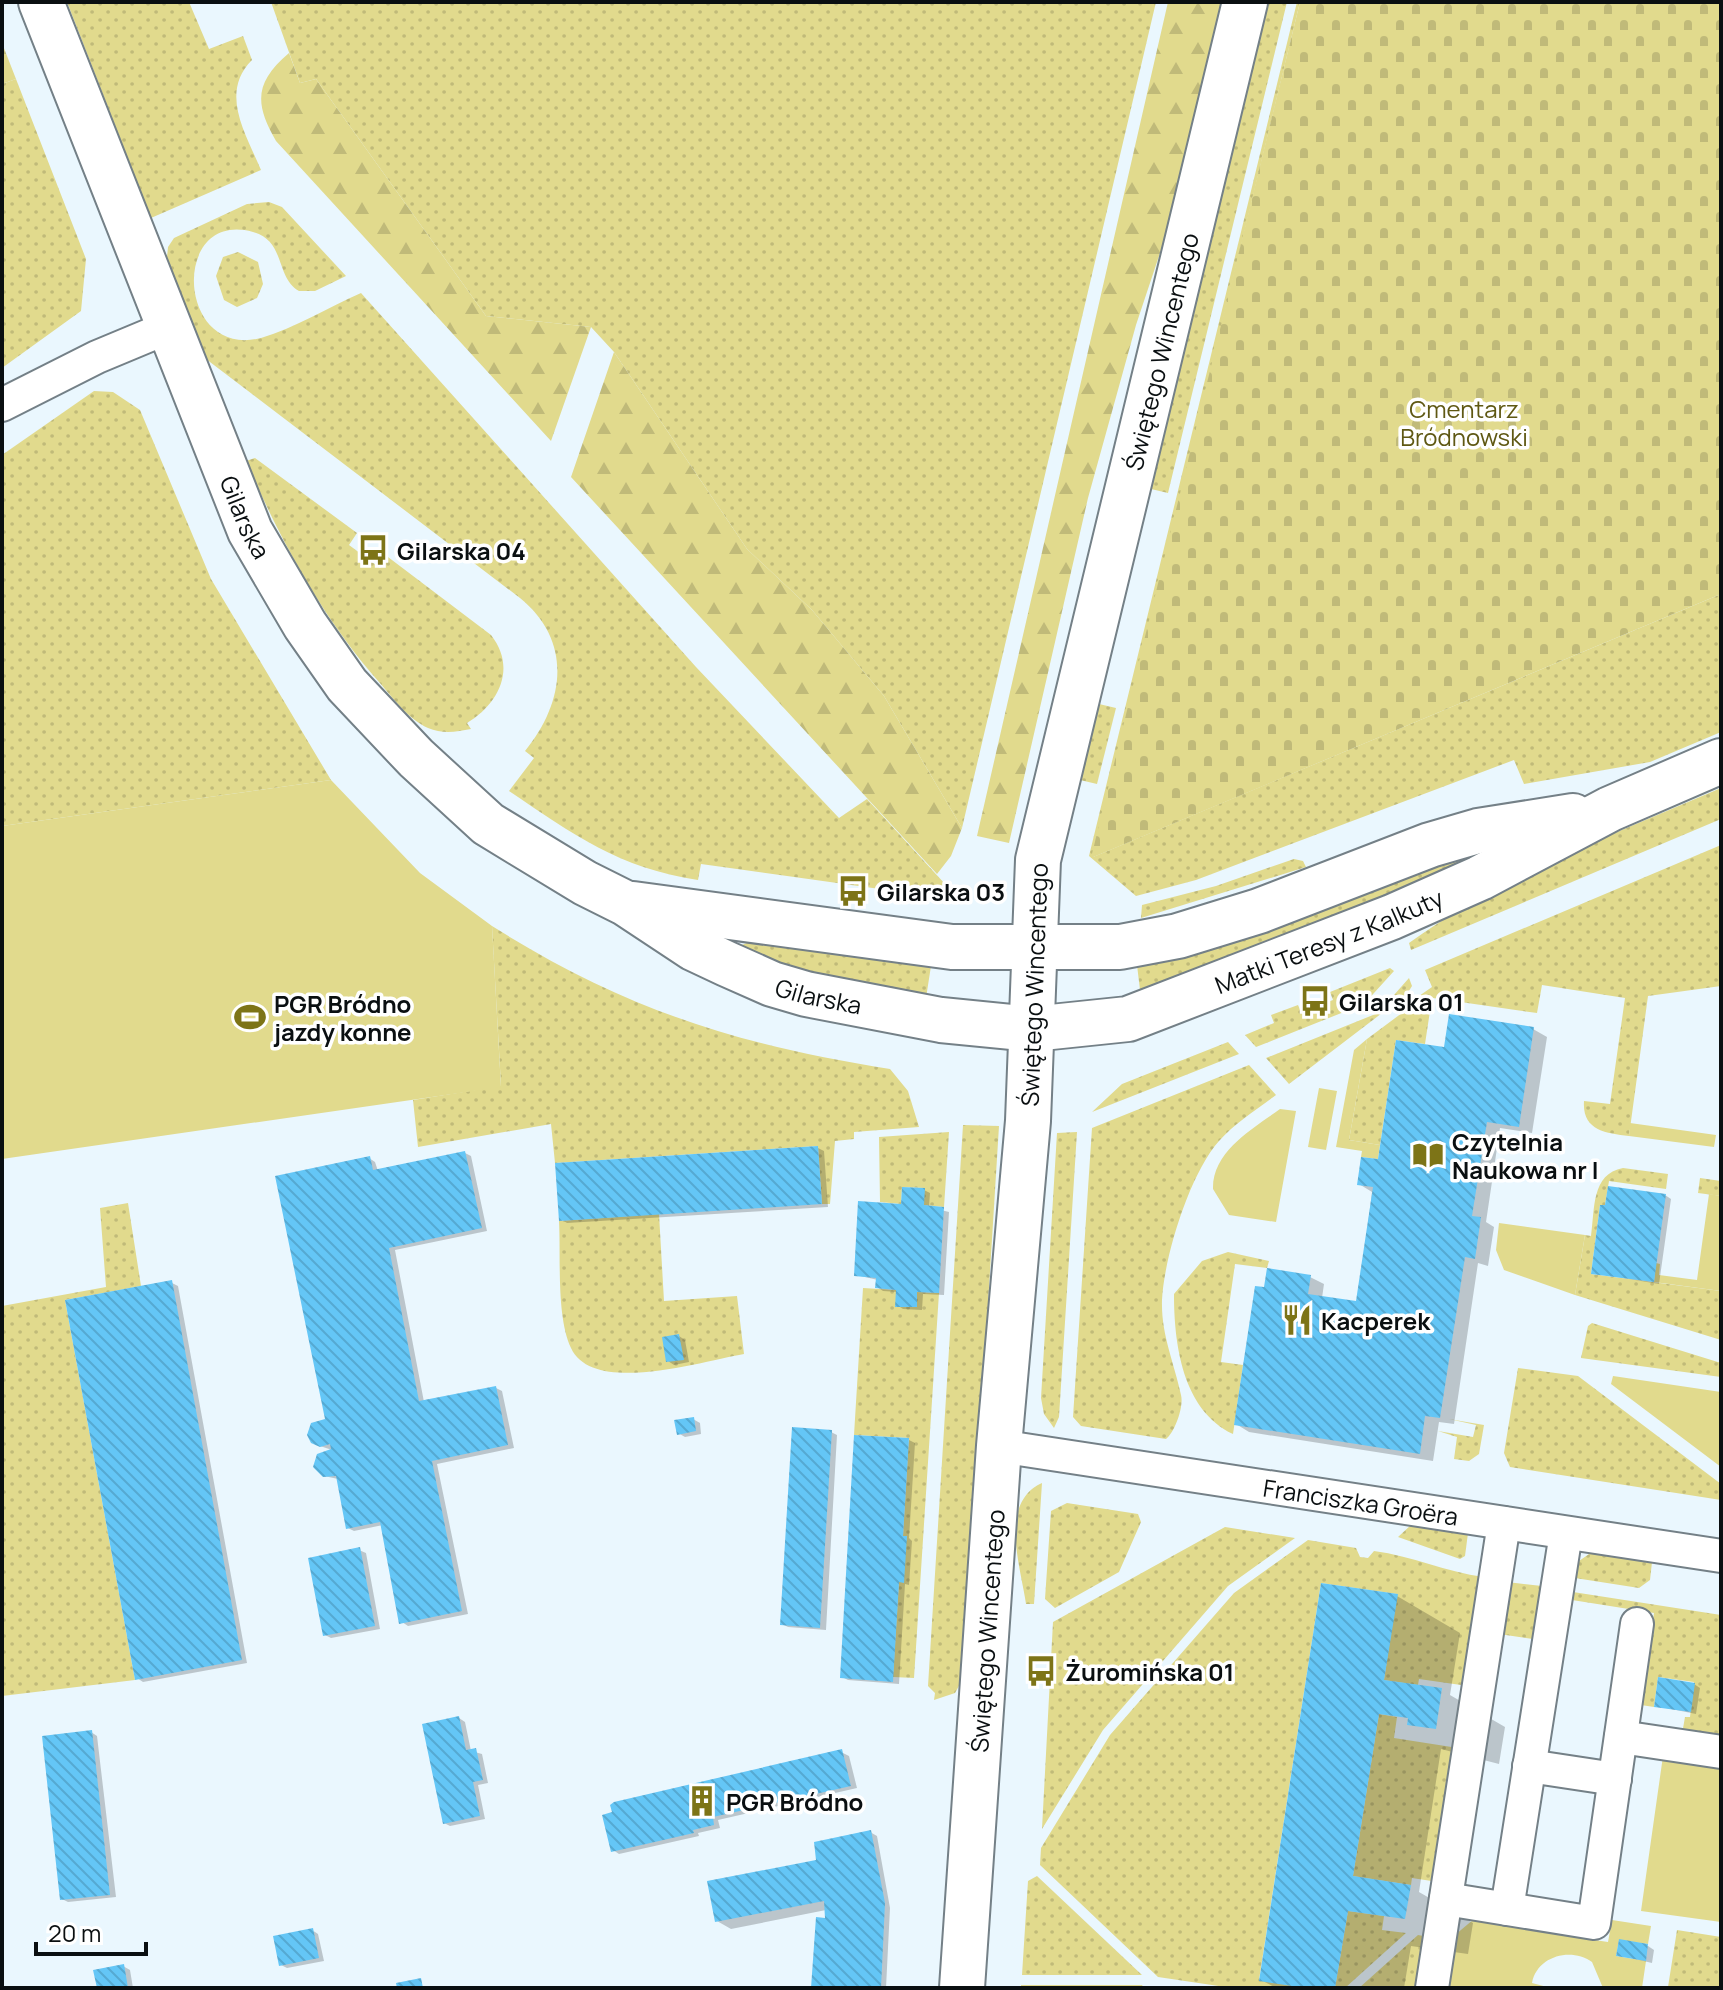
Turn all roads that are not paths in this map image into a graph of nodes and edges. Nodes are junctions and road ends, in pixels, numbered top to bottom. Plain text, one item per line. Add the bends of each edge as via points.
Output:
1 (41, 2) edge
2 (1245, 2) edge
3 (169, 327) junction
4 (2, 405) edge
5 (1721, 761) edge
6 (1610, 809) junction
7 (625, 903) junction
8 (1034, 948) junction
9 (1032, 1029) junction
10 (999, 1446) junction
11 (1504, 1523) junction
12 (1566, 1533) junction
13 (1721, 1556) edge
14 (1637, 1624) dead end
15 (1621, 1737) junction
16 (1721, 1752) edge
17 (1529, 1766) junction
18 (1615, 1779) junction
19 (1446, 1899) junction
20 (1507, 1909) junction
21 (962, 1988) edge
22 (1432, 1988) edge

1 - 3 street, Gilarska
2 - 8 street, Świętego Wincentego via 1041,841
3 - 4 street
3 - 7 street, Gilarska via 250,531 347,685 488,824
5 - 6 street, Matki Teresy z Kalkuty
6 - 8 street, Matki Teresy z Kalkuty via 1478,831 1178,936 1120,947
6 - 9 street, Matki Teresy z Kalkuty via 1480,878 1272,965 1128,1019
7 - 8 street, Gilarska via 952,947
7 - 9 street, Gilarska via 693,948 772,984 941,1020
8 - 9 street, Świętego Wincentego
9 - 10 street, Świętego Wincentego via 1027,1146
10 - 11 street, Franciszka Groëra
10 - 21 street, Świętego Wincentego
11 - 12 street, Franciszka Groëra
11 - 19 street
12 - 13 street, Franciszka Groëra
12 - 17 street
14 - 15 street
15 - 16 street
15 - 18 street
17 - 18 street
17 - 20 street
18 - 20 street via 1594,1923
19 - 20 street
19 - 22 street

